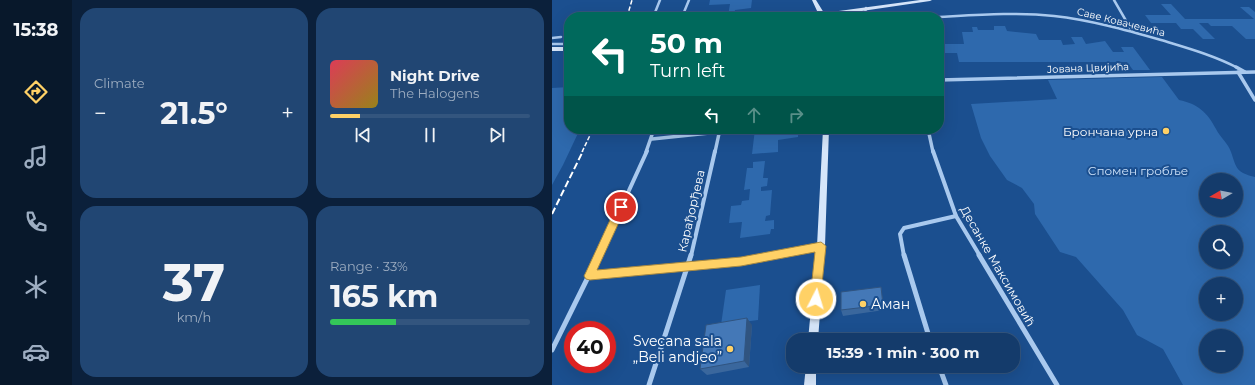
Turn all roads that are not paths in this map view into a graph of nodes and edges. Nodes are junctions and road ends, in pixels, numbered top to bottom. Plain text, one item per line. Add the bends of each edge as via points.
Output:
1 (660, 0) edge
2 (690, 0) edge
3 (930, 0) edge
4 (1114, 0) edge
5 (815, 2) edge
6 (866, 8) junction
7 (655, 12) edge
8 (684, 12) edge
9 (814, 12) edge
10 (822, 12) edge
11 (846, 12) edge
12 (865, 12) edge
13 (944, 17) edge
14 (1132, 31) junction
15 (561, 37) dead end
16 (552, 38) edge
17 (552, 44) edge
18 (564, 44) edge
19 (552, 49) edge
20 (564, 49) edge
21 (1238, 72) junction
22 (1245, 72) junction
23 (1255, 72) edge
24 (944, 80) edge
25 (1255, 100) edge
26 (653, 134) edge
27 (694, 134) edge
28 (718, 134) edge
29 (826, 134) edge
30 (929, 134) edge
31 (652, 139) junction
32 (956, 216) junction
33 (821, 246) junction
34 (688, 268) junction
35 (590, 276) junction
36 (814, 333) edge
37 (928, 333) edge
38 (552, 350) edge
39 (811, 373) edge
40 (942, 373) edge
41 (649, 385) edge
42 (810, 385) edge
43 (946, 385) edge
44 (1057, 385) edge

1 - 7 street
2 - 8 street
3 - 6 street
4 - 14 street
5 - 9 street
5 - 10 street
6 - 11 street
6 - 12 street
13 - 14 street, Саве Ковачевића via 1054,16
14 - 22 street, Саве Ковачевића via 1218,59
15 - 16 street
17 - 18 street
19 - 20 street
21 - 22 street, Јована Цвијића
21 - 24 street, Јована Цвијића
21 - 25 street
22 - 23 street, Јована Цвијића
26 - 31 street
27 - 31 street, Карађорђева
28 - 34 street, Карађорђева
29 - 33 street
30 - 32 street, Десанке Максимовић via 935,160
31 - 35 street
32 - 37 street via 904,228 900,234 902,249
32 - 44 street, Десанке Максимовић
33 - 34 street
33 - 36 street
34 - 35 street
34 - 41 street, Карађорђева
35 - 38 street
39 - 42 street
40 - 43 street

